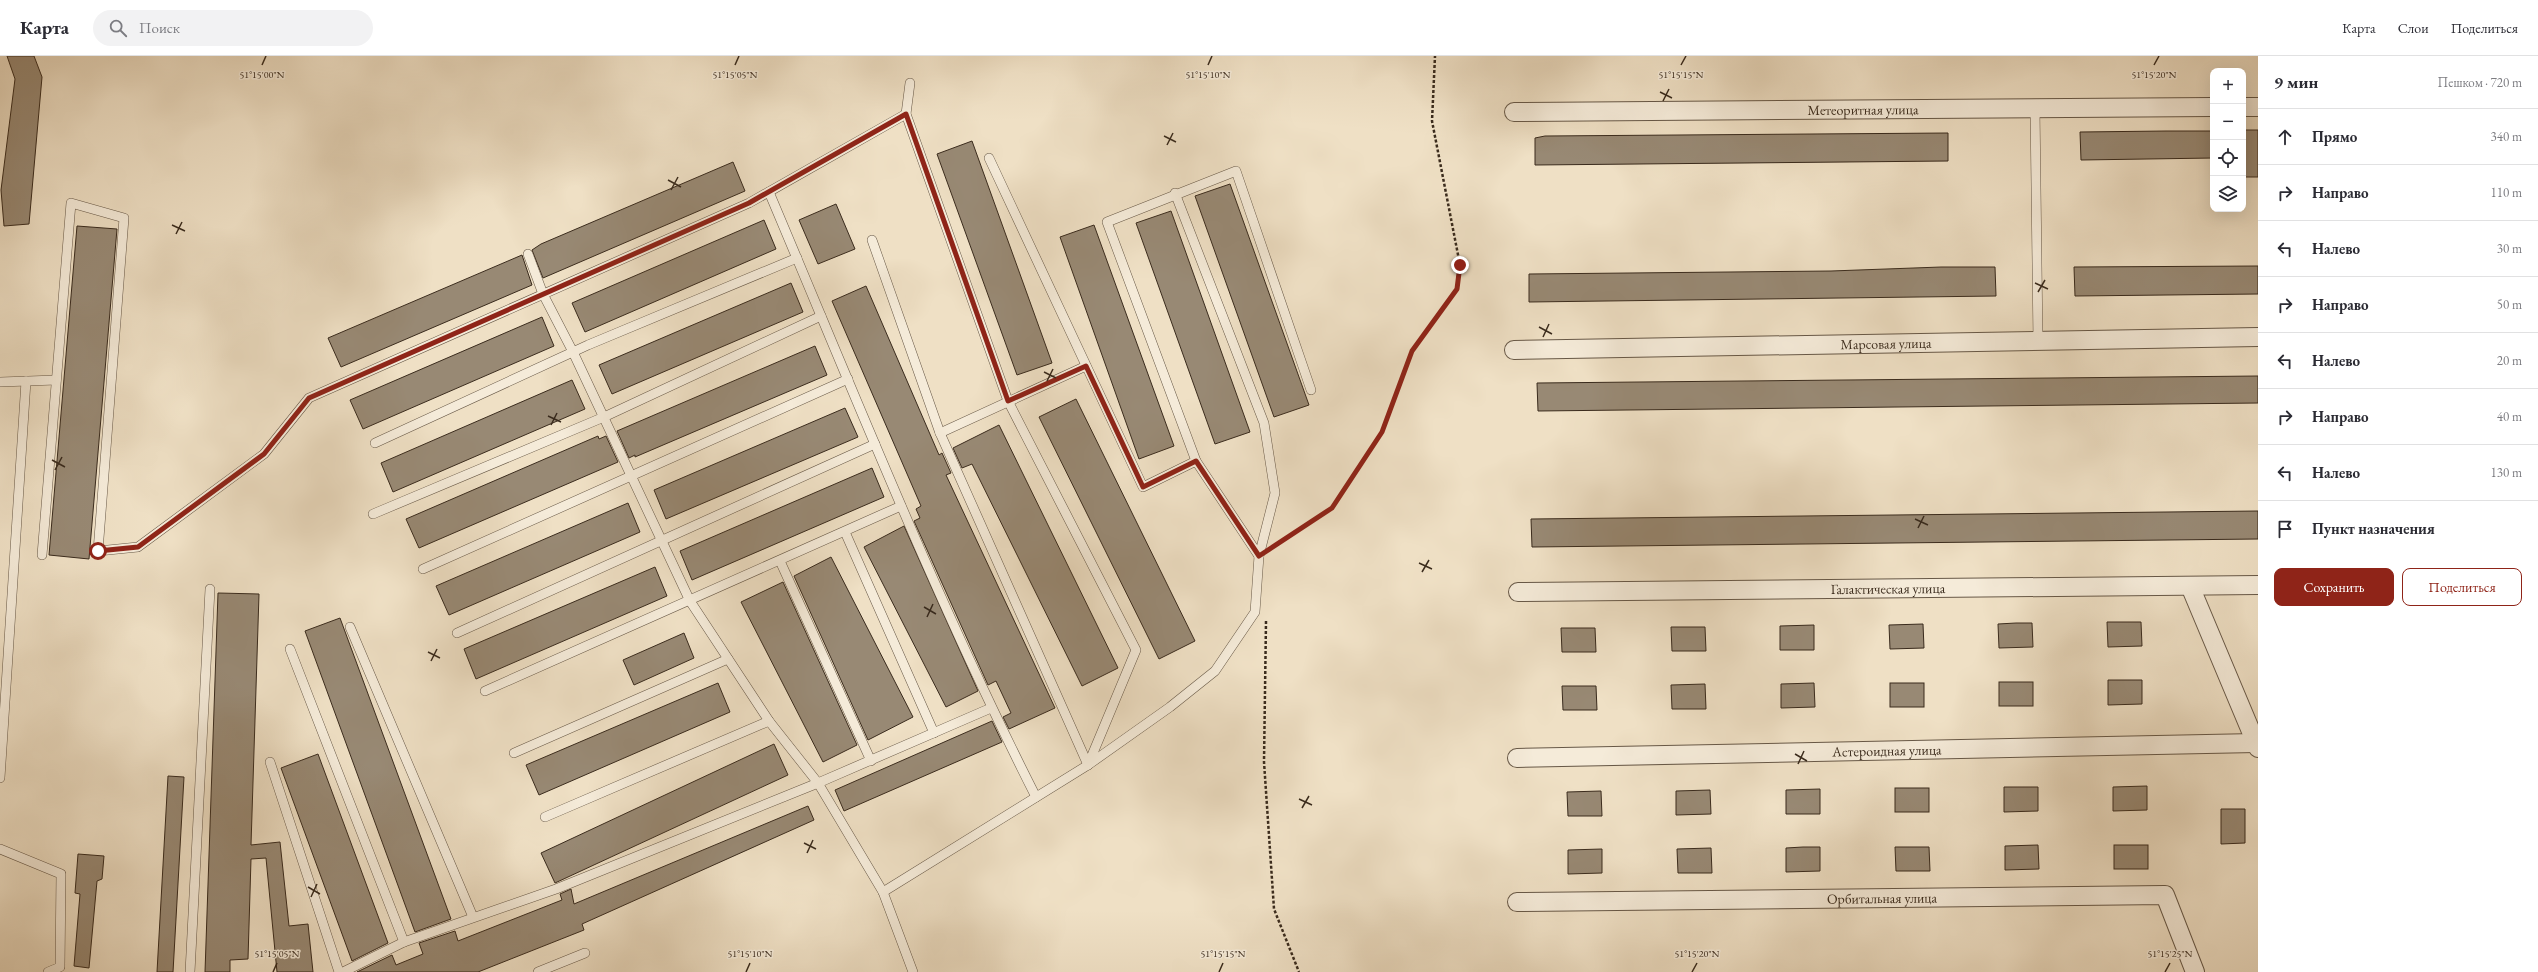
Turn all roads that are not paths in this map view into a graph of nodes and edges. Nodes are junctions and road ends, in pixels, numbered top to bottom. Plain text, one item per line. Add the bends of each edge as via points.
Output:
1 (910, 83) dead end
2 (2246, 107) edge
3 (2258, 107) edge
4 (2210, 108) edge
5 (2035, 109) junction
6 (1514, 112) dead end
7 (906, 114) junction
8 (989, 158) dead end
9 (769, 192) junction
10 (1174, 194) junction
11 (872, 240) dead end
12 (528, 254) dead end
13 (797, 258) junction
14 (543, 294) junction
15 (821, 316) junction
16 (2258, 337) edge
17 (2038, 341) junction
18 (1514, 350) dead end
19 (574, 352) junction
20 (1086, 366) junction
21 (848, 379) junction
22 (56, 380) junction
23 (26, 381) junction
24 (0, 382) edge
25 (1311, 390) dead end
26 (1008, 401) junction
27 (604, 417) junction
28 (940, 433) junction
29 (375, 443) dead end
30 (875, 444) junction
31 (1196, 461) junction
32 (632, 477) junction
33 (901, 506) junction
34 (373, 514) dead end
35 (845, 532) junction
36 (661, 540) junction
37 (42, 555) dead end
38 (1259, 556) junction
39 (780, 561) junction
40 (423, 569) dead end
41 (2190, 586) junction
42 (2258, 586) edge
43 (210, 589) dead end
44 (1518, 592) dead end
45 (690, 601) junction
46 (350, 627) dead end
47 (457, 633) dead end
48 (290, 649) dead end
49 (728, 659) junction
50 (485, 691) dead end
51 (991, 708) junction
52 (769, 721) junction
53 (934, 733) junction
54 (2257, 745) edge
55 (514, 753) dead end
56 (1517, 758) dead end
57 (871, 761) junction
58 (270, 762) dead end
59 (1088, 765) junction
60 (0, 778) edge
61 (818, 783) junction
62 (1036, 797) junction
63 (545, 817) dead end
64 (0, 849) edge
65 (883, 892) junction
66 (1517, 902) dead end
67 (473, 917) junction
68 (404, 942) junction
69 (585, 953) dead end
70 (48, 972) edge
71 (190, 972) edge
72 (339, 972) edge
73 (343, 972) edge
74 (538, 972) edge
75 (913, 972) edge
76 (2195, 972) edge

1 - 7 lane
2 - 3 street
4 - 5 street, Метеоритная улица
5 - 6 street, Метеоритная улица
5 - 17 lane
7 - 9 lane
7 - 26 lane
8 - 20 lane
9 - 13 lane
9 - 14 lane
10 - 25 lane via 1236,171
10 - 31 lane via 1107,222
10 - 38 lane via 1264,423 1275,493
11 - 28 lane
12 - 14 lane
13 - 15 lane
13 - 19 lane
14 - 19 lane
14 - 22 lane via 309,398 264,454 138,547 98,551 124,218 71,203
15 - 21 lane
15 - 27 lane
16 - 17 street, Марсовая улица
17 - 18 street, Марсовая улица
19 - 27 lane
19 - 29 lane
20 - 26 lane
20 - 31 lane via 1143,487
21 - 30 lane
21 - 32 lane
22 - 23 lane
22 - 37 lane
23 - 24 lane
23 - 60 lane
26 - 28 lane
26 - 59 lane via 1136,650
27 - 32 lane
27 - 34 lane
28 - 59 lane
30 - 33 lane
30 - 36 lane
31 - 38 lane
32 - 36 lane
32 - 40 lane
33 - 35 lane
33 - 51 lane
35 - 39 lane
35 - 53 lane
36 - 45 lane
36 - 47 lane
38 - 59 lane via 1255,612 1215,671 1170,707
39 - 45 lane
39 - 57 lane
41 - 42 street, Галактическая улица
41 - 44 street, Галактическая улица
41 - 54 street, Астероидная улица
43 - 71 lane
45 - 49 lane
45 - 50 lane
46 - 67 lane
48 - 68 lane
49 - 52 lane
49 - 55 lane
51 - 53 lane
51 - 62 lane
52 - 61 lane
52 - 63 lane
53 - 57 lane
54 - 56 street, Астероидная улица
57 - 61 lane
58 - 72 lane
59 - 62 lane
61 - 65 lane
61 - 67 lane via 556,889
62 - 65 lane
64 - 70 lane via 61,874 60,967
65 - 75 lane
66 - 76 street, Орбитальная улица via 2165,895
67 - 68 lane
68 - 73 lane
69 - 74 lane

